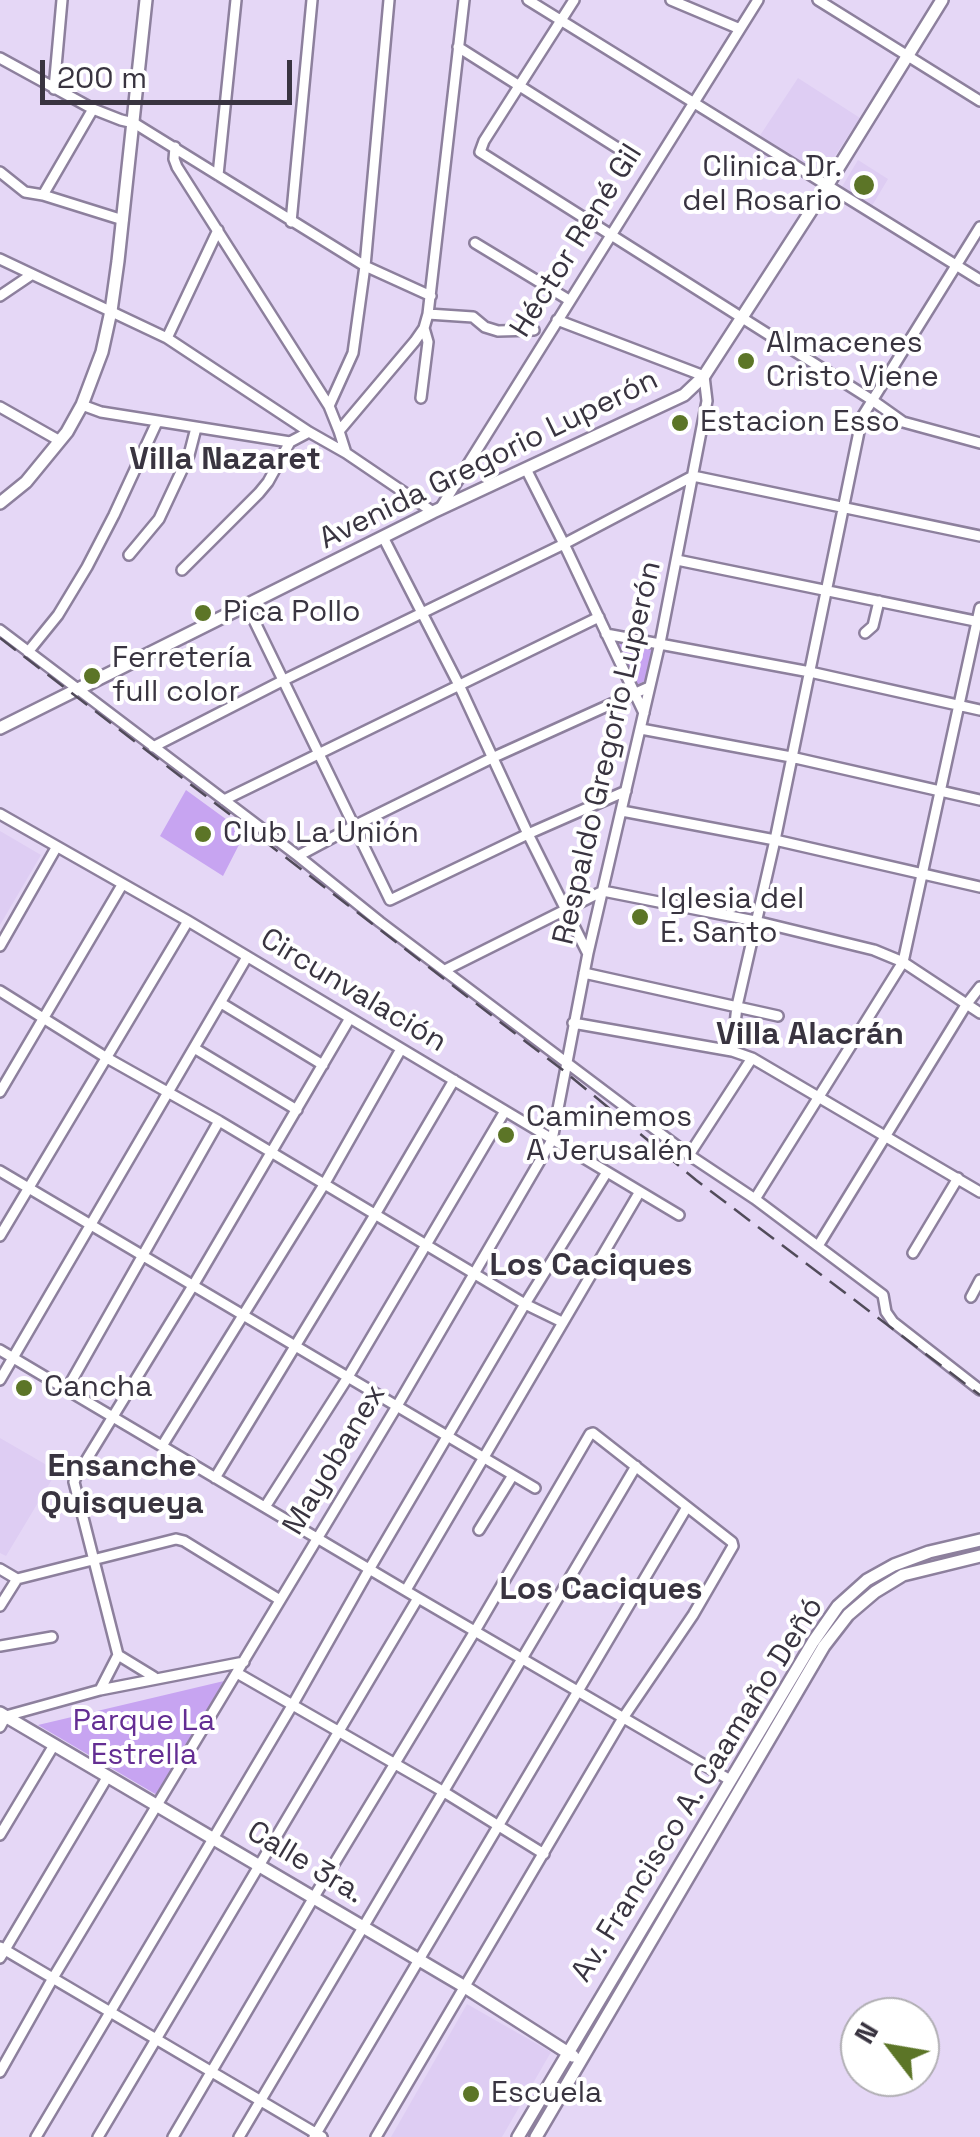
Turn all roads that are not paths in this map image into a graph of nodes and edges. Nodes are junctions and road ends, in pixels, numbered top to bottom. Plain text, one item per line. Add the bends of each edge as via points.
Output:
1 (62, 0) edge
2 (146, 0) edge
3 (236, 0) edge
4 (312, 0) edge
5 (388, 0) edge
6 (464, 0) edge
7 (528, 0) edge
8 (574, 0) edge
9 (670, 0) edge
10 (758, 0) edge
11 (818, 0) edge
12 (942, 0) edge
13 (562, 20) junction
14 (740, 29) junction
15 (458, 47) junction
16 (907, 56) junction
17 (0, 58) edge
18 (520, 86) junction
19 (54, 89) junction
20 (980, 101) edge
21 (692, 102) junction
22 (93, 109) junction
23 (134, 122) junction
24 (176, 147) junction
25 (616, 147) dead end
26 (0, 172) edge
27 (218, 174) junction
28 (827, 186) junction
29 (43, 195) junction
30 (123, 220) junction
31 (291, 222) junction
32 (980, 227) edge
33 (218, 230) junction
34 (612, 235) junction
35 (474, 243) dead end
36 (0, 258) edge
37 (956, 265) junction
38 (365, 266) junction
39 (31, 275) junction
40 (980, 280) edge
41 (0, 296) edge
42 (431, 296) junction
43 (569, 300) junction
44 (111, 311) junction
45 (428, 314) junction
46 (741, 319) junction
47 (557, 320) junction
48 (424, 328) junction
49 (534, 330) dead end
50 (166, 338) junction
51 (704, 376) junction
52 (421, 398) dead end
53 (872, 400) junction
54 (82, 404) junction
55 (329, 406) junction
56 (0, 408) edge
57 (156, 422) junction
58 (196, 428) junction
59 (339, 431) junction
60 (309, 432) junction
61 (60, 441) junction
62 (290, 442) junction
63 (980, 444) edge
64 (346, 453) junction
65 (526, 469) junction
66 (693, 476) junction
67 (0, 504) edge
68 (843, 508) junction
69 (436, 510) junction
70 (980, 536) edge
71 (383, 537) junction
72 (564, 544) junction
73 (130, 555) dead end
74 (676, 560) junction
75 (182, 570) dead end
76 (827, 590) junction
77 (879, 601) junction
78 (247, 606) junction
79 (980, 608) edge
80 (422, 612) junction
81 (599, 617) junction
82 (979, 622) edge
83 (0, 630) edge
84 (866, 633) dead end
85 (606, 634) junction
86 (660, 643) junction
87 (28, 652) junction
88 (810, 672) junction
89 (284, 680) junction
90 (458, 685) junction
91 (649, 687) junction
92 (77, 690) junction
93 (634, 693) junction
94 (958, 705) junction
95 (980, 710) edge
96 (644, 713) junction
97 (0, 728) edge
98 (641, 729) junction
99 (153, 747) junction
100 (318, 753) junction
101 (791, 757) junction
102 (492, 758) junction
103 (626, 791) junction
104 (940, 792) junction
105 (224, 800) junction
106 (980, 800) edge
107 (0, 803) edge
108 (622, 811) junction
109 (4, 816) edge
110 (354, 826) junction
111 (528, 834) junction
112 (776, 840) junction
113 (56, 848) junction
114 (298, 856) junction
115 (923, 872) junction
116 (122, 885) junction
117 (980, 887) edge
118 (603, 891) junction
119 (566, 910) junction
120 (188, 921) junction
121 (756, 922) junction
122 (0, 946) edge
123 (588, 953) junction
124 (248, 956) junction
125 (903, 962) junction
126 (444, 970) junction
127 (584, 973) junction
128 (980, 987) edge
129 (0, 990) edge
130 (221, 1003) junction
131 (966, 1005) junction
132 (737, 1006) junction
133 (980, 1013) edge
134 (778, 1016) dead end
135 (44, 1018) junction
136 (350, 1018) junction
137 (574, 1023) junction
138 (194, 1048) junction
139 (401, 1049) junction
140 (732, 1051) junction
141 (106, 1058) junction
142 (752, 1058) junction
143 (566, 1061) junction
144 (323, 1065) junction
145 (454, 1080) junction
146 (0, 1092) edge
147 (167, 1092) junction
148 (819, 1097) junction
149 (297, 1110) junction
150 (505, 1111) junction
151 (220, 1121) junction
152 (887, 1136) junction
153 (552, 1140) junction
154 (272, 1152) junction
155 (689, 1155) junction
156 (0, 1171) edge
157 (606, 1172) junction
158 (958, 1178) junction
159 (325, 1183) junction
160 (28, 1188) junction
161 (639, 1192) junction
162 (980, 1192) edge
163 (755, 1198) junction
164 (376, 1213) junction
165 (678, 1215) dead end
166 (89, 1224) junction
167 (0, 1236) edge
168 (428, 1244) junction
169 (818, 1246) junction
170 (912, 1253) dead end
171 (142, 1256) junction
172 (475, 1274) junction
173 (980, 1280) edge
174 (194, 1284) junction
175 (971, 1298) dead end
176 (525, 1304) junction
177 (244, 1316) junction
178 (562, 1322) junction
179 (296, 1346) junction
180 (0, 1350) edge
181 (14, 1358) junction
182 (348, 1377) junction
183 (0, 1380) edge
184 (67, 1389) junction
185 (980, 1390) edge
186 (397, 1406) junction
187 (112, 1416) junction
188 (448, 1436) junction
189 (162, 1446) junction
190 (484, 1458) junction
191 (636, 1466) junction
192 (513, 1475) junction
193 (215, 1478) junction
194 (535, 1488) dead end
195 (265, 1507) junction
196 (688, 1507) junction
197 (480, 1530) dead end
198 (316, 1538) junction
199 (980, 1540) edge
200 (980, 1556) edge
201 (94, 1560) junction
202 (370, 1568) junction
203 (0, 1569) edge
204 (17, 1579) junction
205 (406, 1590) junction
206 (418, 1598) junction
207 (280, 1600) junction
208 (0, 1606) edge
209 (476, 1631) junction
210 (52, 1637) dead end
211 (0, 1646) edge
212 (118, 1655) junction
213 (522, 1659) junction
214 (244, 1662) junction
215 (237, 1673) junction
216 (155, 1678) junction
217 (100, 1690) junction
218 (577, 1690) junction
219 (293, 1704) junction
220 (623, 1718) junction
221 (2, 1719) edge
222 (340, 1732) junction
223 (54, 1745) junction
224 (395, 1764) junction
225 (108, 1776) junction
226 (730, 1780) junction
227 (444, 1792) junction
228 (158, 1804) junction
229 (498, 1825) junction
230 (0, 1835) edge
231 (213, 1838) junction
232 (544, 1854) junction
233 (260, 1866) junction
234 (314, 1898) junction
235 (362, 1926) junction
236 (2, 1952) edge
237 (420, 1960) junction
238 (53, 1978) junction
239 (465, 1987) junction
240 (110, 2012) junction
241 (157, 2039) junction
242 (567, 2052) junction
243 (581, 2060) junction
244 (212, 2071) junction
245 (0, 2072) edge
246 (261, 2100) junction
247 (318, 2136) edge
248 (36, 2137) edge
249 (98, 2137) edge
250 (173, 2137) edge
251 (239, 2137) edge
252 (376, 2137) edge
253 (518, 2137) edge
254 (536, 2137) edge

1 - 19 street
2 - 23 main road
3 - 27 street
4 - 31 street
5 - 38 street
6 - 15 street
7 - 13 street
8 - 13 street
9 - 14 street
10 - 14 street, Héctor René Gil
11 - 16 street
12 - 16 main road, Avenida Gregorio Luperón
13 - 18 street
13 - 21 street
14 - 21 street, Héctor René Gil
15 - 18 street
15 - 42 street
16 - 20 street
16 - 28 main road, Avenida Gregorio Luperón
17 - 19 street
18 - 25 street
18 - 34 street via 480,152
19 - 22 street
21 - 28 street
21 - 34 street, Héctor René Gil
22 - 23 street
22 - 29 street
23 - 24 street
23 - 30 main road
24 - 27 street
24 - 33 street via 177,167
26 - 29 street via 26,192
27 - 31 street
28 - 37 street
28 - 46 main road, Avenida Gregorio Luperón
29 - 30 street
30 - 44 main road
31 - 38 street
32 - 37 street
33 - 50 street
33 - 55 street
34 - 43 street, Héctor René Gil
34 - 46 street
35 - 43 street
36 - 39 street
37 - 40 street
37 - 53 street
38 - 42 street
38 - 55 street via 353,353
39 - 41 street
39 - 44 street
42 - 45 street
43 - 47 street, Héctor René Gil
44 - 50 street
44 - 54 main road
45 - 48 street
45 - 49 street via 473,317 498,330
46 - 51 main road, Avenida Gregorio Luperón
46 - 53 street
47 - 51 street
47 - 69 street, Héctor René Gil
48 - 52 street
48 - 59 street
50 - 60 street
51 - 65 main road, Avenida Gregorio Luperón via 684,395
51 - 66 street, Respaldo Gregorio Luperón via 707,401
53 - 63 street via 903,422
53 - 68 street via 862,417
54 - 57 street
54 - 61 main road
55 - 59 street
56 - 61 street
57 - 58 street
57 - 87 street via 87,566
58 - 62 street
58 - 73 street via 159,519
59 - 64 street
60 - 62 street
60 - 64 street
61 - 67 main road
62 - 75 street via 259,493
64 - 69 street
65 - 69 main road, Avenida Gregorio Luperón
65 - 72 street
66 - 68 street
66 - 72 street
66 - 74 street, Respaldo Gregorio Luperón
68 - 70 street
68 - 76 street
69 - 71 main road, Avenida Gregorio Luperón
71 - 78 main road, Avenida Gregorio Luperón
71 - 80 street
72 - 80 street
72 - 81 street
74 - 76 street
74 - 86 street, Respaldo Gregorio Luperón
76 - 77 street
76 - 88 street
77 - 82 street
77 - 84 street
78 - 89 street
78 - 92 main road, Avenida Gregorio Luperón
79 - 82 street
80 - 89 street
80 - 90 street
81 - 85 street
81 - 90 street
82 - 94 street
83 - 87 street
85 - 86 street
85 - 93 street
86 - 88 street
86 - 91 street, Respaldo Gregorio Luperón
87 - 92 street
88 - 94 street
88 - 101 street
89 - 99 street
89 - 100 street
90 - 100 street
90 - 102 street
91 - 93 street
91 - 96 street, Respaldo Gregorio Luperón
92 - 97 main road, Avenida Gregorio Luperón
92 - 99 street
93 - 96 street
93 - 102 street
94 - 95 street
94 - 104 street
96 - 98 street, Respaldo Gregorio Luperón
98 - 101 street
98 - 103 street, Respaldo Gregorio Luperón
99 - 105 street
100 - 105 street
100 - 110 street
101 - 104 street
101 - 112 street
102 - 110 street
102 - 111 street
103 - 108 street, Respaldo Gregorio Luperón
103 - 111 street
104 - 106 street
104 - 115 street
105 - 114 street
107 - 109 street
108 - 112 street
108 - 118 street, Respaldo Gregorio Luperón
109 - 113 street, Circunvalación
110 - 111 street via 390,900
110 - 114 street
111 - 119 street
112 - 115 street
112 - 121 street
113 - 116 street, Circunvalación
113 - 122 street
114 - 126 street
115 - 117 street
115 - 125 street
116 - 120 street, Circunvalación
116 - 135 street
118 - 119 street
118 - 121 street
118 - 123 street, Respaldo Gregorio Luperón
119 - 123 street
119 - 126 street
120 - 124 street, Circunvalación
120 - 141 street
121 - 125 street
121 - 132 street
123 - 127 street, Respaldo Gregorio Luperón
124 - 130 street
124 - 136 street, Circunvalación
125 - 131 street
125 - 148 street
126 - 143 street
127 - 132 street
127 - 137 street, Respaldo Gregorio Luperón
128 - 131 street
129 - 135 street
130 - 138 street
130 - 144 street
131 - 133 street
131 - 152 street
132 - 134 street
132 - 140 street
135 - 141 street
135 - 146 street
136 - 139 street, Circunvalación
136 - 144 street
137 - 140 street
137 - 143 street, Respaldo Gregorio Luperón
138 - 147 street
138 - 149 street
139 - 145 street, Circunvalación
139 - 159 street
140 - 142 street
141 - 147 street
141 - 160 street
142 - 148 street
142 - 155 street
143 - 153 street, Respaldo Gregorio Luperón
143 - 155 street
144 - 149 street
145 - 150 street, Circunvalación
145 - 164 street
147 - 151 street
147 - 166 street
148 - 152 street
148 - 163 street
149 - 154 street
150 - 153 street, Circunvalación
150 - 168 street
151 - 154 street
151 - 171 street
152 - 158 street
152 - 169 street
153 - 157 street, Circunvalación
153 - 172 street, Mayobanex
154 - 159 street
154 - 174 street
155 - 163 street
156 - 160 street
157 - 161 street, Circunvalación
157 - 176 street
158 - 162 street
158 - 170 street
159 - 164 street
159 - 177 street
160 - 166 street
160 - 167 street
161 - 165 street, Circunvalación
161 - 178 street
163 - 169 street
164 - 168 street
164 - 179 street
166 - 171 street
166 - 181 street
168 - 172 street
168 - 182 street
169 - 185 street via 884,1295 892,1322
171 - 174 street
171 - 184 street
172 - 176 street
172 - 186 street, Mayobanex
173 - 175 street
174 - 177 street
174 - 187 street
176 - 178 street
176 - 188 street
177 - 179 street
177 - 189 street
178 - 190 street
179 - 182 street
179 - 193 street
180 - 181 street
181 - 183 street
181 - 184 street
182 - 186 street
182 - 195 street
184 - 187 street
186 - 188 street
186 - 198 street, Mayobanex
187 - 189 street
187 - 201 street via 74,1482
188 - 190 street
188 - 202 street
189 - 193 street
190 - 192 street
190 - 205 street
191 - 196 street
191 - 209 street via 590,1434
191 - 213 street
192 - 194 street
192 - 197 street
193 - 195 street
195 - 198 street
196 - 218 street
196 - 220 street via 733,1546
198 - 202 street
198 - 207 street, Mayobanex
199 - 226 main road, Av. Francisco A. Caamaño Deñó via 894,1565 838,1606
200 - 243 main road, Av. Francisco A. Caamaño Deñó via 902,1576 848,1615
201 - 204 street
201 - 207 street via 176,1539
201 - 212 street
202 - 205 street
202 - 219 street
203 - 204 street
204 - 208 street
205 - 206 street
206 - 209 street
206 - 222 street
207 - 214 street, Mayobanex
209 - 213 street
209 - 224 street
210 - 211 street
212 - 216 street
212 - 217 street
213 - 218 street
213 - 227 street
214 - 215 street, Mayobanex
214 - 216 street
215 - 219 street
215 - 228 street, Mayobanex
216 - 217 street
217 - 221 street
218 - 220 street
218 - 229 street
219 - 222 street
219 - 231 street
220 - 226 street
220 - 232 street
221 - 223 main road, Calle 3ra.
222 - 224 street
222 - 233 street
223 - 225 main road, Calle 3ra.
223 - 230 street
224 - 227 street
224 - 234 street
225 - 228 main road, Calle 3ra.
225 - 236 street
226 - 242 main road, Av. Francisco A. Caamaño Deñó
227 - 229 street
227 - 235 street
228 - 231 main road, Calle 3ra.
228 - 238 street, Mayobanex
229 - 232 street
229 - 237 street
231 - 233 main road, Calle 3ra.
231 - 240 street
232 - 239 street
233 - 234 main road, Calle 3ra.
233 - 241 street
234 - 235 main road, Calle 3ra.
234 - 244 street
235 - 237 main road, Calle 3ra.
235 - 246 street
236 - 238 street
237 - 239 main road, Calle 3ra.
237 - 247 street
238 - 240 street
238 - 245 street, Mayobanex
239 - 242 main road, Calle 3ra.
239 - 252 street
240 - 241 street
240 - 248 street
241 - 244 street
241 - 249 street
242 - 243 main road, Calle 3ra.
242 - 253 main road, Av. Francisco A. Caamaño Deñó
243 - 254 main road, Av. Francisco A. Caamaño Deñó
244 - 246 street
244 - 250 street
246 - 247 street
246 - 251 street

